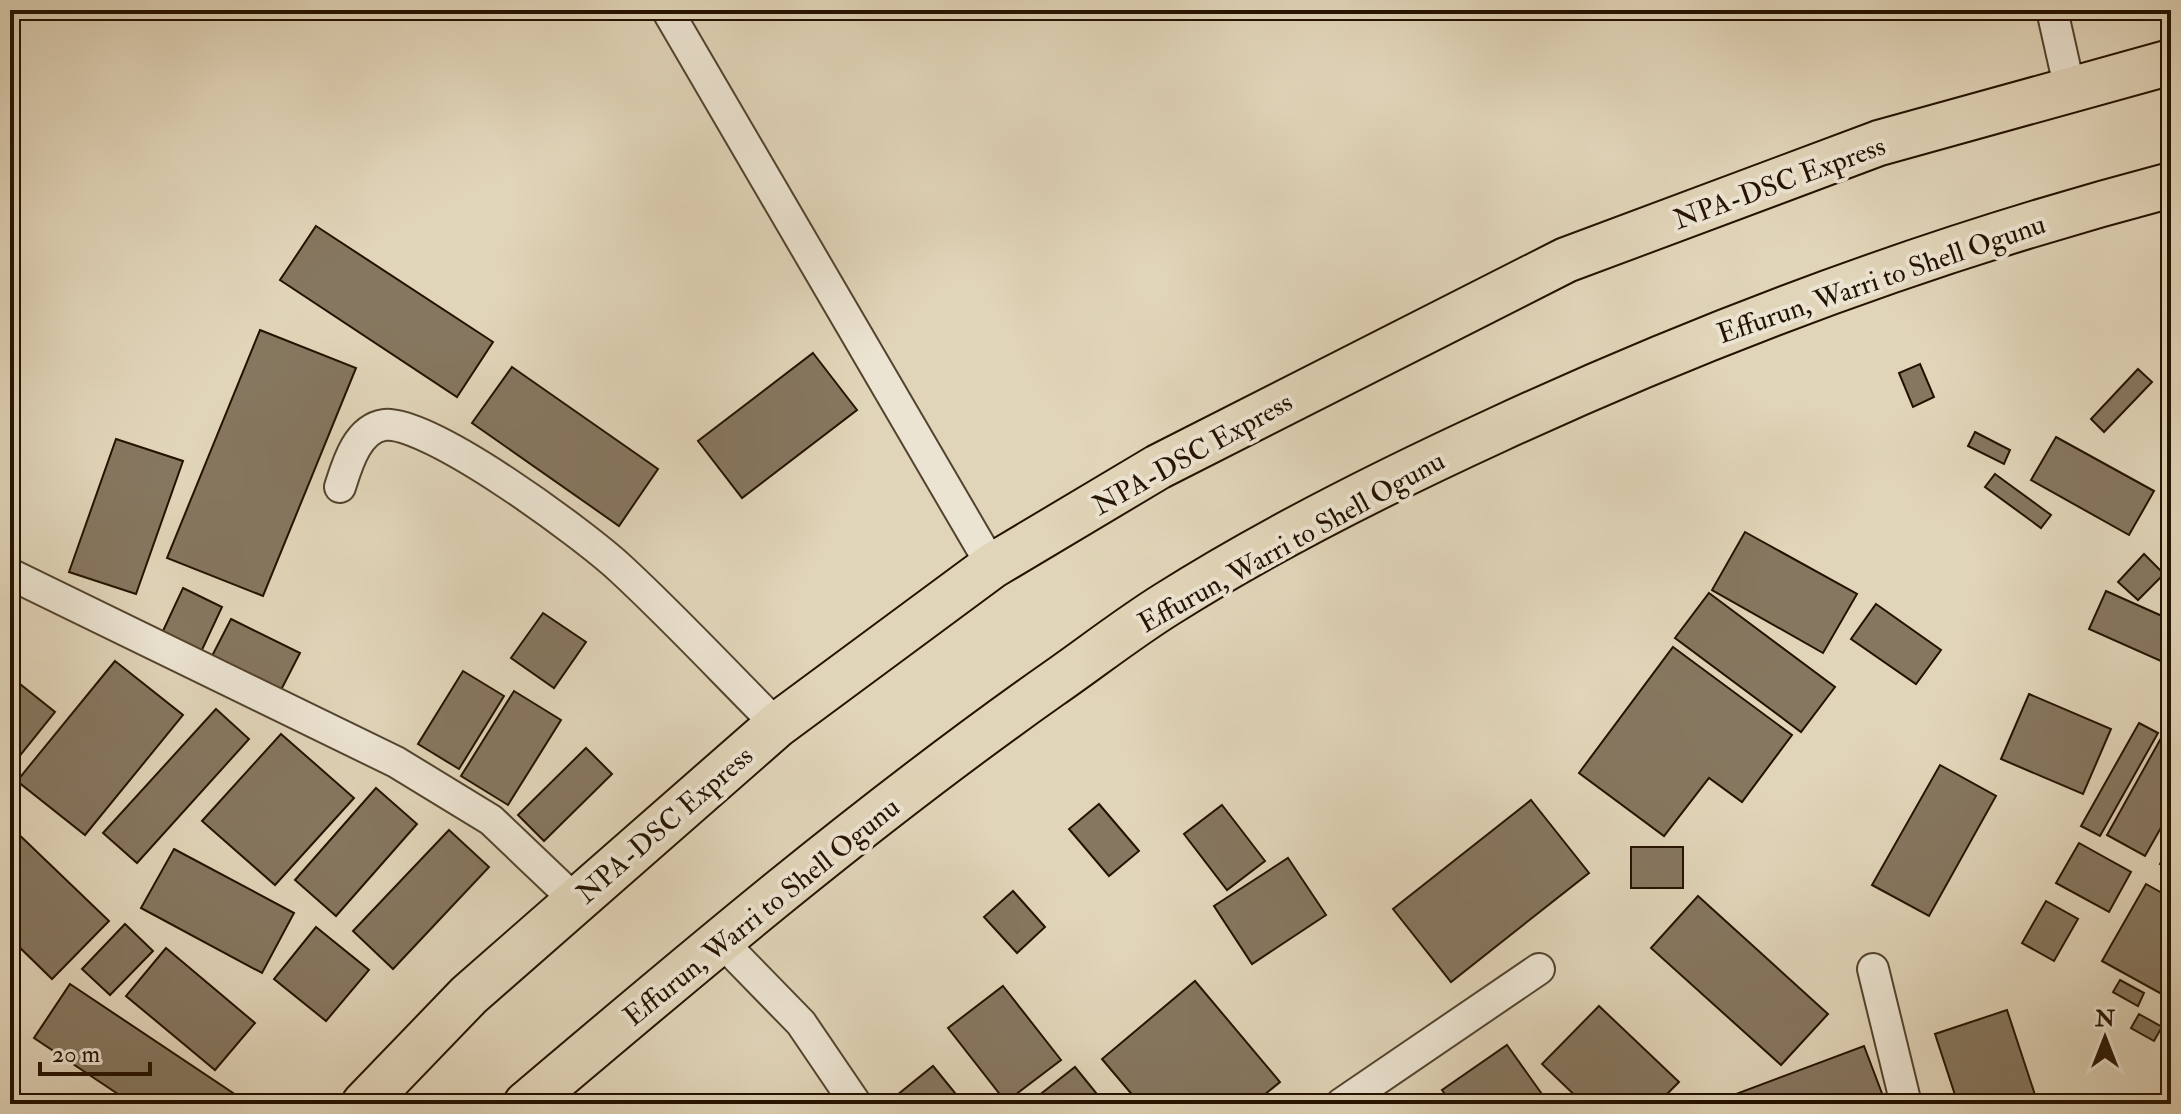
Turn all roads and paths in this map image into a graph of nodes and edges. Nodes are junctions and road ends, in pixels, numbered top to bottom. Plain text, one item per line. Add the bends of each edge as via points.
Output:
1 (667, 10) edge
2 (2052, 10) edge
3 (2171, 62) edge
4 (2070, 90) junction
5 (2171, 185) edge
6 (340, 487) dead end
7 (992, 566) junction
8 (10, 574) edge
9 (777, 725) junction
10 (576, 901) junction
11 (720, 940) junction
12 (1539, 969) dead end
13 (1873, 969) dead end
14 (364, 1104) edge
15 (526, 1104) edge
16 (856, 1104) edge
17 (1341, 1104) edge
18 (1906, 1104) edge

1 - 7 street
2 - 4 street
3 - 4 main road, NPA-DSC Express
4 - 7 main road, NPA-DSC Express via 1879,143 1566,260 1158,467
5 - 11 main road, Effurun, Warri to Shell Ogunu via 1863,279 1642,363 1389,480 1167,603 973,740
6 - 9 street via 363,436 382,425 404,427 469,456 619,567
7 - 9 main road, NPA-DSC Express
8 - 10 street via 396,762 491,820
9 - 10 main road, NPA-DSC Express
10 - 14 main road, NPA-DSC Express via 469,995
11 - 15 main road, Effurun, Warri to Shell Ogunu
11 - 16 street via 801,1023
12 - 17 street
13 - 18 street

